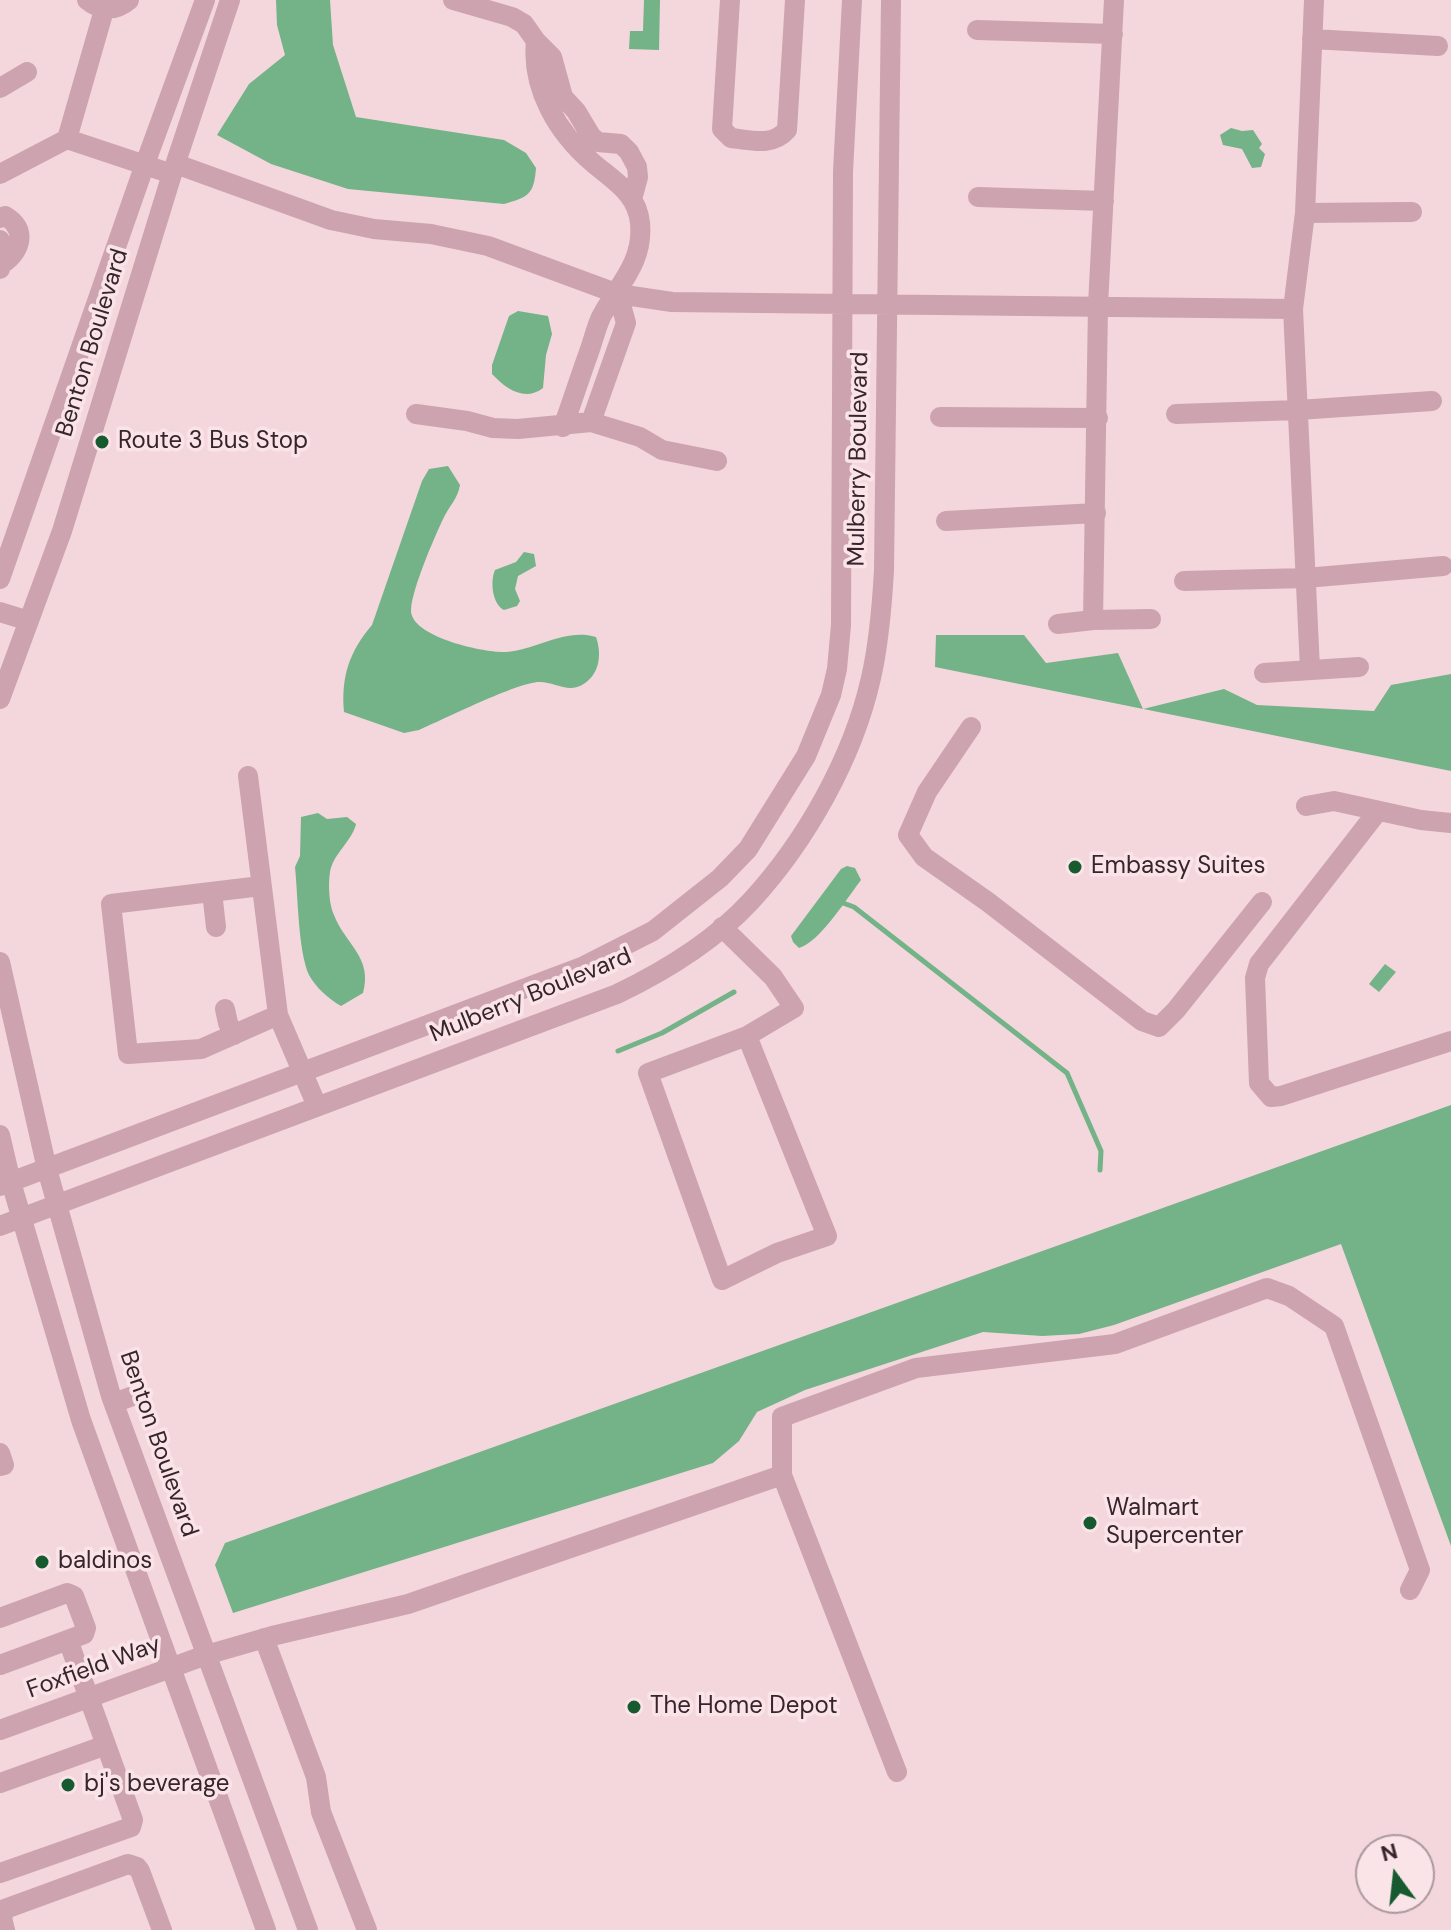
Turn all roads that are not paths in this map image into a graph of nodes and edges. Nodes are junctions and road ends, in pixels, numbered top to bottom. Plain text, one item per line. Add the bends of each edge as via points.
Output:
1 (129, 0) edge
2 (205, 0) edge
3 (230, 0) edge
4 (730, 0) edge
5 (795, 0) edge
6 (852, 0) edge
7 (891, 0) edge
8 (1114, 0) edge
9 (1314, 0) edge
10 (466, 2) edge
11 (96, 5) edge
12 (977, 30) dead end
13 (1113, 34) junction
14 (1312, 39) junction
15 (536, 41) junction
16 (1438, 46) dead end
17 (27, 72) dead end
18 (0, 88) edge
19 (67, 139) junction
20 (145, 164) junction
21 (174, 169) junction
22 (0, 174) edge
23 (978, 197) dead end
24 (632, 199) junction
25 (1104, 201) junction
26 (1412, 212) dead end
27 (1305, 213) junction
28 (0, 218) edge
29 (0, 240) edge
30 (1, 266) edge
31 (618, 294) junction
32 (842, 304) junction
33 (887, 305) junction
34 (1098, 305) junction
35 (1293, 309) junction
36 (1432, 401) dead end
37 (1298, 410) junction
38 (416, 414) dead end
39 (1176, 414) dead end
40 (940, 417) dead end
41 (1098, 418) junction
42 (591, 422) junction
43 (563, 427) junction
44 (717, 461) dead end
45 (1096, 513) junction
46 (946, 521) dead end
47 (1443, 566) dead end
48 (1306, 578) junction
49 (0, 579) edge
50 (1184, 581) dead end
51 (0, 612) edge
52 (1151, 619) dead end
53 (1093, 620) junction
54 (29, 621) junction
55 (1058, 624) dead end
56 (1359, 667) dead end
57 (1310, 669) junction
58 (1264, 673) dead end
59 (831, 695) junction
60 (0, 699) edge
61 (864, 703) junction
62 (971, 727) dead end
63 (248, 776) dead end
64 (1306, 806) dead end
65 (1378, 811) junction
66 (1451, 823) edge
67 (261, 886) junction
68 (212, 892) junction
69 (1262, 902) dead end
70 (216, 927) dead end
71 (722, 927) junction
72 (0, 962) edge
73 (225, 1009) dead end
74 (278, 1015) junction
75 (234, 1035) junction
76 (747, 1036) junction
77 (1451, 1041) edge
78 (304, 1071) junction
79 (317, 1106) junction
80 (0, 1135) edge
81 (47, 1169) junction
82 (6, 1184) edge
83 (57, 1204) junction
84 (22, 1218) junction
85 (0, 1226) edge
86 (138, 1394) dead end
87 (114, 1403) junction
88 (0, 1453) edge
89 (0, 1466) edge
90 (782, 1475) junction
91 (1410, 1590) dead end
92 (0, 1618) edge
93 (264, 1638) junction
94 (68, 1640) junction
95 (206, 1655) junction
96 (0, 1665) edge
97 (171, 1669) junction
98 (91, 1698) junction
99 (0, 1730) edge
100 (106, 1745) junction
101 (897, 1772) dead end
102 (0, 1783) edge
103 (0, 1873) edge
104 (5, 1930) edge
105 (162, 1930) edge
106 (266, 1930) edge
107 (308, 1930) edge
108 (367, 1930) edge

1 - 11 street via 120,7
2 - 20 street, Benton Boulevard
3 - 21 street, Benton Boulevard
4 - 5 street via 722,129 731,138 766,142 787,130
6 - 32 street, Mulberry Boulevard
7 - 33 street, Mulberry Boulevard
8 - 13 street
9 - 14 street
10 - 15 street via 512,17
11 - 19 street
12 - 13 street
13 - 25 street
14 - 16 street
14 - 27 street
15 - 24 street via 535,58 549,110 579,150
15 - 24 street via 552,57 563,97 591,136 621,144 629,152 638,177
17 - 18 street
19 - 20 street
19 - 22 street
20 - 21 street
20 - 49 street, Benton Boulevard
21 - 31 street via 331,220 488,246
21 - 54 street, Benton Boulevard
23 - 25 street
24 - 31 street via 640,224 639,246
25 - 34 street
26 - 27 street
27 - 35 street
28 - 30 street via 16,224 21,238 15,255
29 - 30 street
31 - 32 street via 672,302
31 - 42 street via 626,323
31 - 43 street via 601,317
32 - 33 street
32 - 59 street, Mulberry Boulevard via 841,625
33 - 34 street
33 - 61 street, Mulberry Boulevard via 884,570 881,617
34 - 35 street
34 - 41 street
35 - 37 street
36 - 37 street
37 - 39 street
37 - 48 street
38 - 43 street via 493,428
40 - 41 street
41 - 45 street
42 - 43 street
42 - 44 street via 640,437 662,450
45 - 46 street
45 - 53 street
47 - 48 street
48 - 50 street
48 - 57 street
51 - 54 street
52 - 53 street
53 - 55 street
54 - 60 street, Benton Boulevard
56 - 57 street
57 - 58 street
59 - 61 street
59 - 78 street, Mulberry Boulevard via 806,756 748,849 653,931 584,966
61 - 71 street, Mulberry Boulevard via 840,768 796,843 751,901
62 - 69 street via 927,792 908,835 924,857 1142,1021 1159,1027
63 - 67 street
64 - 65 street via 1334,801
65 - 66 street
65 - 77 street via 1259,964 1259,1083 1271,1097 1281,1096
67 - 68 street
67 - 74 street
68 - 70 street
68 - 75 street via 111,904 128,1054 201,1049
71 - 76 street via 773,977 794,1008
71 - 79 street, Mulberry Boulevard via 672,965 617,994
72 - 81 street, Benton Boulevard
73 - 75 street
74 - 75 street
74 - 78 street
76 - 76 street via 648,1073 722,1280 827,1236
78 - 79 street
78 - 81 street, Mulberry Boulevard
79 - 83 street, Mulberry Boulevard
80 - 82 street
81 - 82 street, Mulberry Boulevard
81 - 83 street, Benton Boulevard
82 - 84 street
83 - 84 street, Mulberry Boulevard
83 - 87 street, Benton Boulevard
84 - 85 street, Mulberry Boulevard
84 - 97 street via 81,1420
86 - 87 street
87 - 95 street, Benton Boulevard
88 - 89 street
90 - 91 street via 782,1417 916,1368 1115,1344 1267,1288 1334,1326 1420,1570
90 - 93 street, Foxfield Way via 408,1604
90 - 101 street
92 - 94 street via 67,1593 74,1596 86,1628
93 - 95 street, Foxfield Way
93 - 108 street via 316,1777 321,1812
94 - 96 street
94 - 98 street
95 - 97 street, Foxfield Way
95 - 107 street, Benton Boulevard
97 - 98 street, Foxfield Way
97 - 106 street
98 - 99 street, Foxfield Way
98 - 100 street
100 - 102 street
100 - 103 street via 131,1827
104 - 105 street via 5,1909 128,1864 140,1871

